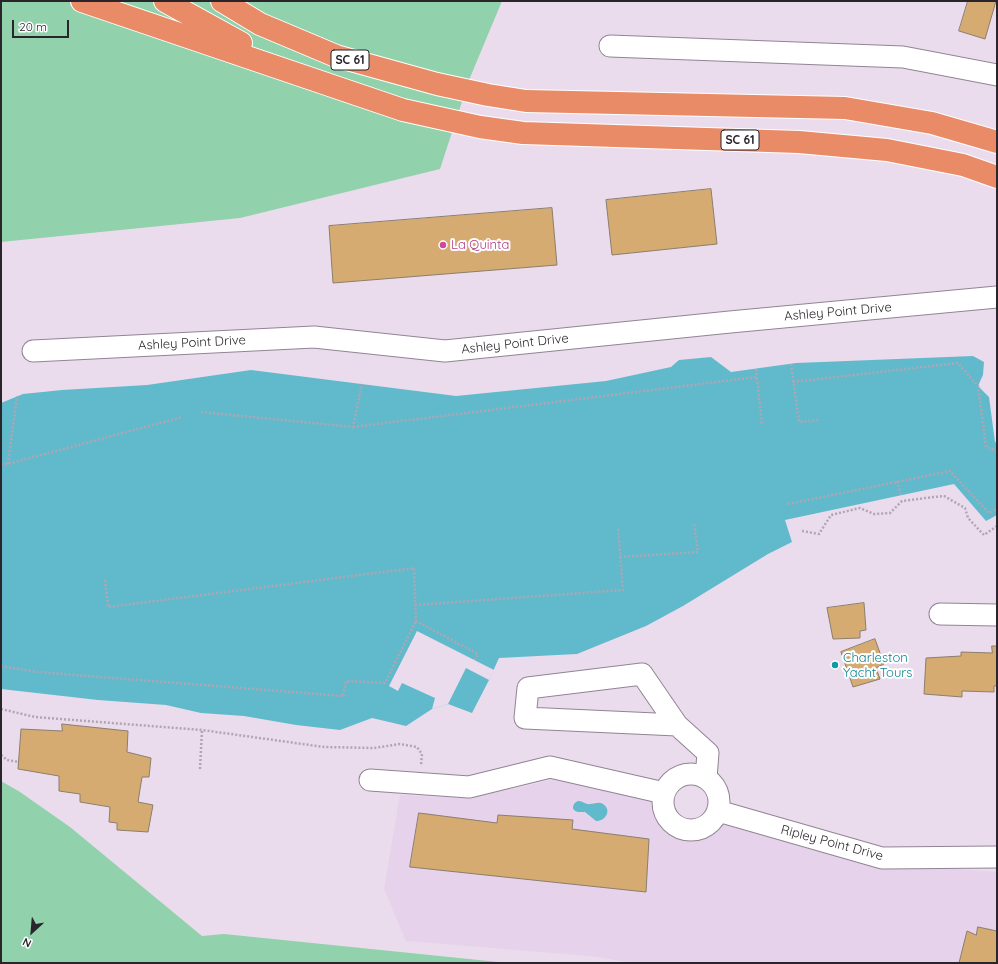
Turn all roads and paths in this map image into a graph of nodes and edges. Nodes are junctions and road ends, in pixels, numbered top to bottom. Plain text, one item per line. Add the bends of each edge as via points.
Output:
1 (82, 1) edge
2 (165, 1) edge
3 (222, 1) edge
4 (610, 46) dead end
5 (997, 75) edge
6 (340, 88) junction
7 (997, 142) edge
8 (997, 177) edge
9 (997, 297) edge
10 (33, 351) dead end
11 (791, 364) dead end
12 (756, 369) dead end
13 (757, 377) junction
14 (793, 382) junction
15 (362, 384) dead end
16 (17, 396) dead end
17 (201, 412) dead end
18 (182, 417) dead end
19 (819, 420) dead end
20 (762, 426) dead end
21 (352, 427) junction
22 (997, 451) edge
23 (1, 464) edge
24 (8, 464) junction
25 (897, 481) junction
26 (901, 495) dead end
27 (788, 504) dead end
28 (997, 509) edge
29 (694, 523) dead end
30 (997, 526) edge
31 (618, 527) dead end
32 (802, 531) dead end
33 (620, 557) junction
34 (104, 580) dead end
35 (416, 605) junction
36 (940, 614) dead end
37 (997, 615) edge
38 (416, 621) junction
39 (475, 660) dead end
40 (1, 666) edge
41 (1, 709) edge
42 (677, 725) junction
43 (202, 730) junction
44 (1, 755) edge
45 (19, 762) dead end
46 (200, 769) dead end
47 (706, 778) junction
48 (370, 780) dead end
49 (413, 783) junction
50 (664, 793) junction
51 (718, 811) junction
52 (997, 857) edge

1 - 6 highway
2 - 6 highway via 234,40
3 - 7 highway, SC 61 via 260,24 336,56 437,84 488,95 526,100 845,108 932,123
4 - 5 street via 903,57
6 - 8 highway, SC 61 via 403,110 480,127 523,133 799,142 887,150 963,165
9 - 10 street, Ashley Point Drive via 446,351 314,337
11 - 14 path
12 - 13 path
13 - 20 path
13 - 21 path
14 - 19 path via 799,422
14 - 22 path via 958,363 978,386 986,447
15 - 21 path
16 - 24 path
17 - 21 path
18 - 24 path
23 - 24 path
25 - 26 path
25 - 27 path
25 - 28 path via 950,470 989,513
29 - 33 path via 698,552
30 - 32 path via 984,535 968,518 964,508 944,496 902,501 890,513 874,514 860,508 831,514 819,534
31 - 33 path
33 - 35 path via 623,590
34 - 35 path via 108,607 414,568
35 - 38 path
36 - 37 street
38 - 39 path via 478,654
38 - 40 path via 385,683 346,681 343,696 37,672
41 - 43 path via 35,717
42 - 42 street via 525,718 528,688 642,674
42 - 47 street via 708,753
43 - 46 path
43 - 49 path via 324,746 374,748 400,744 417,747 422,754 420,772
44 - 45 path via 7,760
47 - 50 street via 690,774 674,780
47 - 51 street via 715,787 719,799
48 - 49 street
49 - 50 street via 469,787 550,767
50 - 51 street via 664,807 670,820 682,829 697,830 710,823
51 - 52 street, Ripley Point Drive via 882,858

